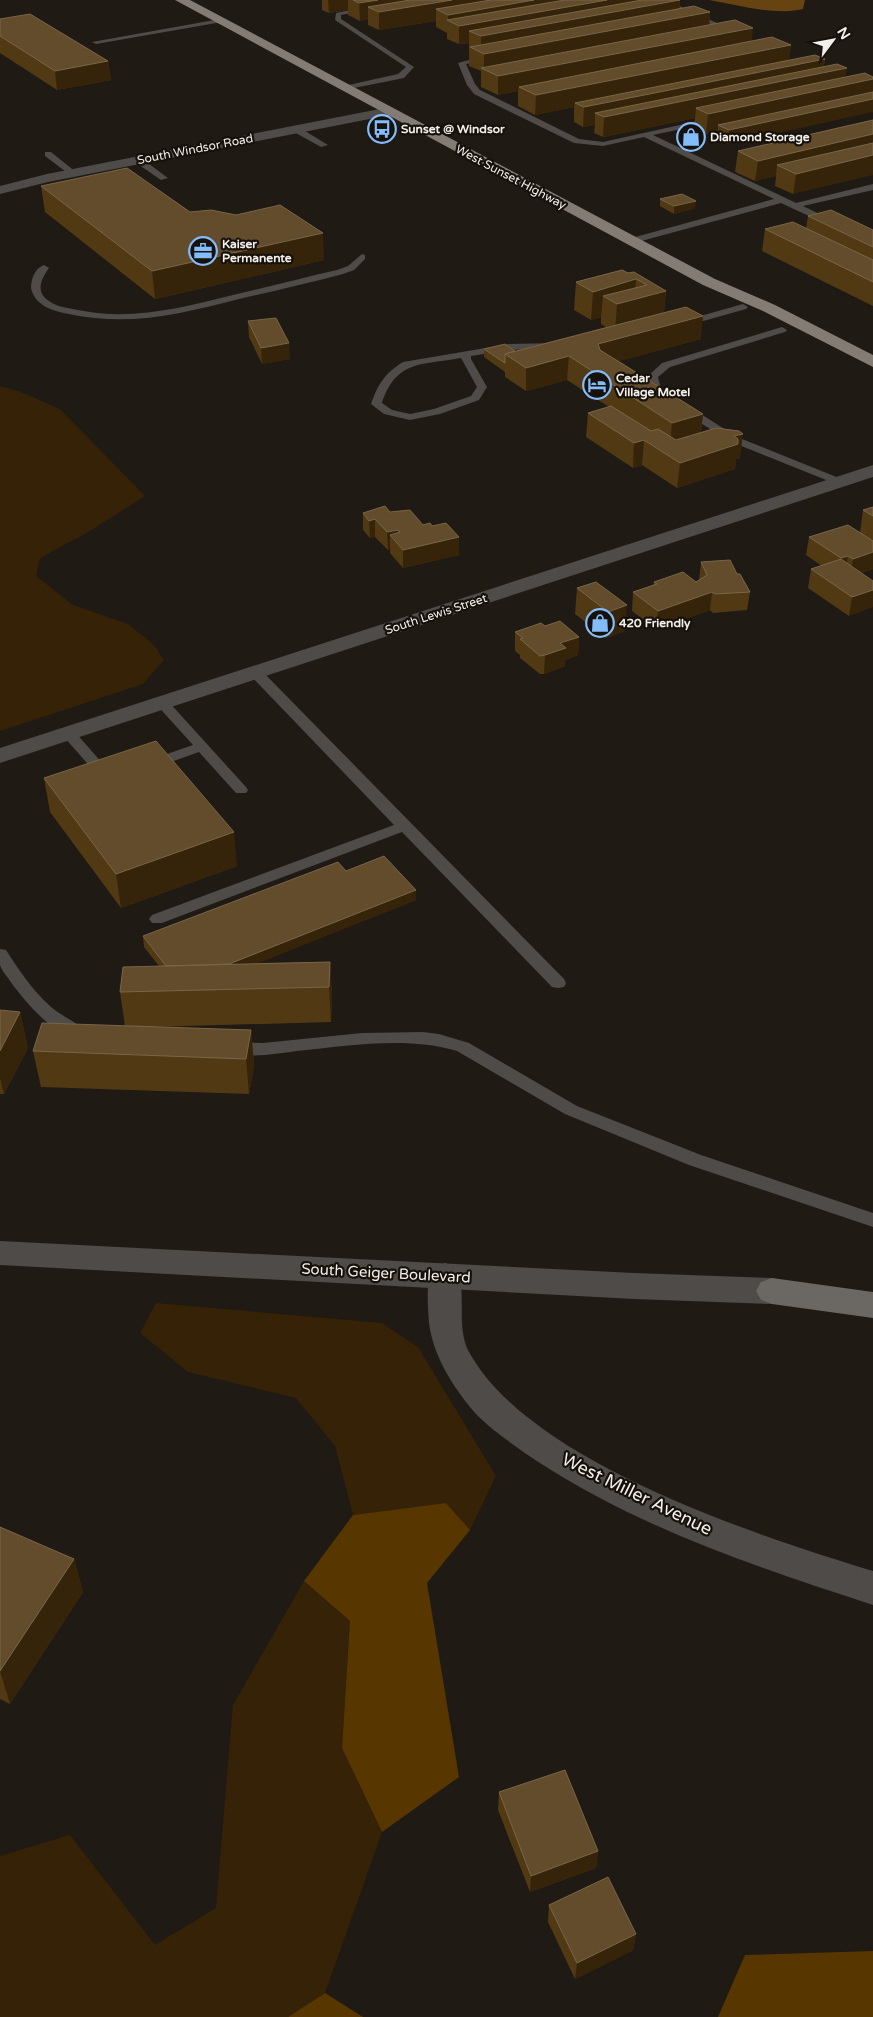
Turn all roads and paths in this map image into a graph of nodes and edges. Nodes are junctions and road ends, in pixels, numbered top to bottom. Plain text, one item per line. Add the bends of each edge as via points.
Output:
1 (181, 0) edge
2 (672, 0) edge
3 (377, 7) edge
4 (702, 19) junction
5 (220, 21) junction
6 (692, 21) edge
7 (737, 34) edge
8 (96, 42) dead end
9 (498, 55) edge
10 (347, 88) junction
11 (390, 111) junction
12 (722, 118) edge
13 (297, 130) junction
14 (644, 134) junction
15 (324, 145) dead end
16 (48, 154) dead end
17 (138, 160) junction
18 (73, 173) junction
19 (164, 178) dead end
20 (873, 187) edge
21 (0, 190) edge
22 (781, 200) junction
23 (794, 206) junction
24 (631, 241) junction
25 (873, 243) edge
26 (362, 257) dead end
27 (44, 268) dead end
28 (709, 282) junction
29 (743, 307) junction
30 (667, 328) edge
31 (782, 330) junction
32 (565, 346) edge
33 (467, 353) junction
34 (873, 362) edge
35 (850, 368) dead end
36 (873, 471) edge
37 (840, 482) junction
38 (256, 673) junction
39 (162, 704) junction
40 (69, 734) junction
41 (202, 747) junction
42 (0, 756) edge
43 (136, 769) edge
44 (118, 775) edge
45 (241, 790) dead end
46 (404, 826) junction
47 (157, 919) dead end
48 (0, 954) edge
49 (558, 983) dead end
50 (98, 1039) edge
51 (213, 1048) edge
52 (873, 1220) edge
53 (0, 1253) edge
54 (445, 1276) junction
55 (772, 1291) junction
56 (873, 1292) edge
57 (873, 1305) edge
58 (873, 1588) edge

1 - 5 main road, West Sunset Highway
2 - 4 lane via 671,5
3 - 10 lane via 338,14 338,20 410,67 401,76
4 - 6 lane
4 - 7 lane
5 - 8 lane
5 - 10 main road, West Sunset Highway
9 - 14 lane via 462,63 477,92 577,141 603,144
10 - 11 main road, West Sunset Highway
11 - 13 street, South Windsor Road
11 - 24 main road, West Sunset Highway
12 - 14 lane
13 - 15 lane
13 - 17 street, South Windsor Road
14 - 22 lane
16 - 18 lane
17 - 18 street, South Windsor Road
17 - 19 lane
18 - 21 street, South Windsor Road
20 - 23 lane
22 - 23 lane
22 - 24 lane
23 - 25 lane
24 - 28 main road, West Sunset Highway
26 - 27 lane via 351,268 340,272 167,314 132,319 89,316 49,305 36,292 35,284
28 - 29 main road, West Sunset Highway
28 - 34 main road, West Sunset Highway via 769,308
29 - 30 lane
29 - 31 main road, West Sunset Highway
31 - 35 main road, West Sunset Highway
31 - 37 lane via 666,365 653,376 655,386 734,439
32 - 33 lane via 509,347
33 - 33 lane via 407,364 393,372 381,388 376,404 388,412 410,417 475,398 482,388 466,359
36 - 37 street, South Lewis Street
37 - 38 street, South Lewis Street
38 - 39 street, South Lewis Street
38 - 46 lane
39 - 40 street, South Lewis Street
39 - 41 lane
40 - 42 street, South Lewis Street
40 - 44 lane via 108,778
41 - 43 lane
41 - 45 lane
46 - 47 lane
46 - 49 lane
48 - 50 lane via 22,987 51,1018
51 - 52 lane via 262,1049 362,1039 440,1040 463,1047 571,1110 695,1160
53 - 54 street, South Geiger Boulevard
54 - 55 street, South Geiger Boulevard
54 - 58 street, West Miller Avenue via 446,1327 456,1359 485,1399 518,1429 591,1476 659,1509 757,1548
55 - 56 main road
55 - 57 main road

